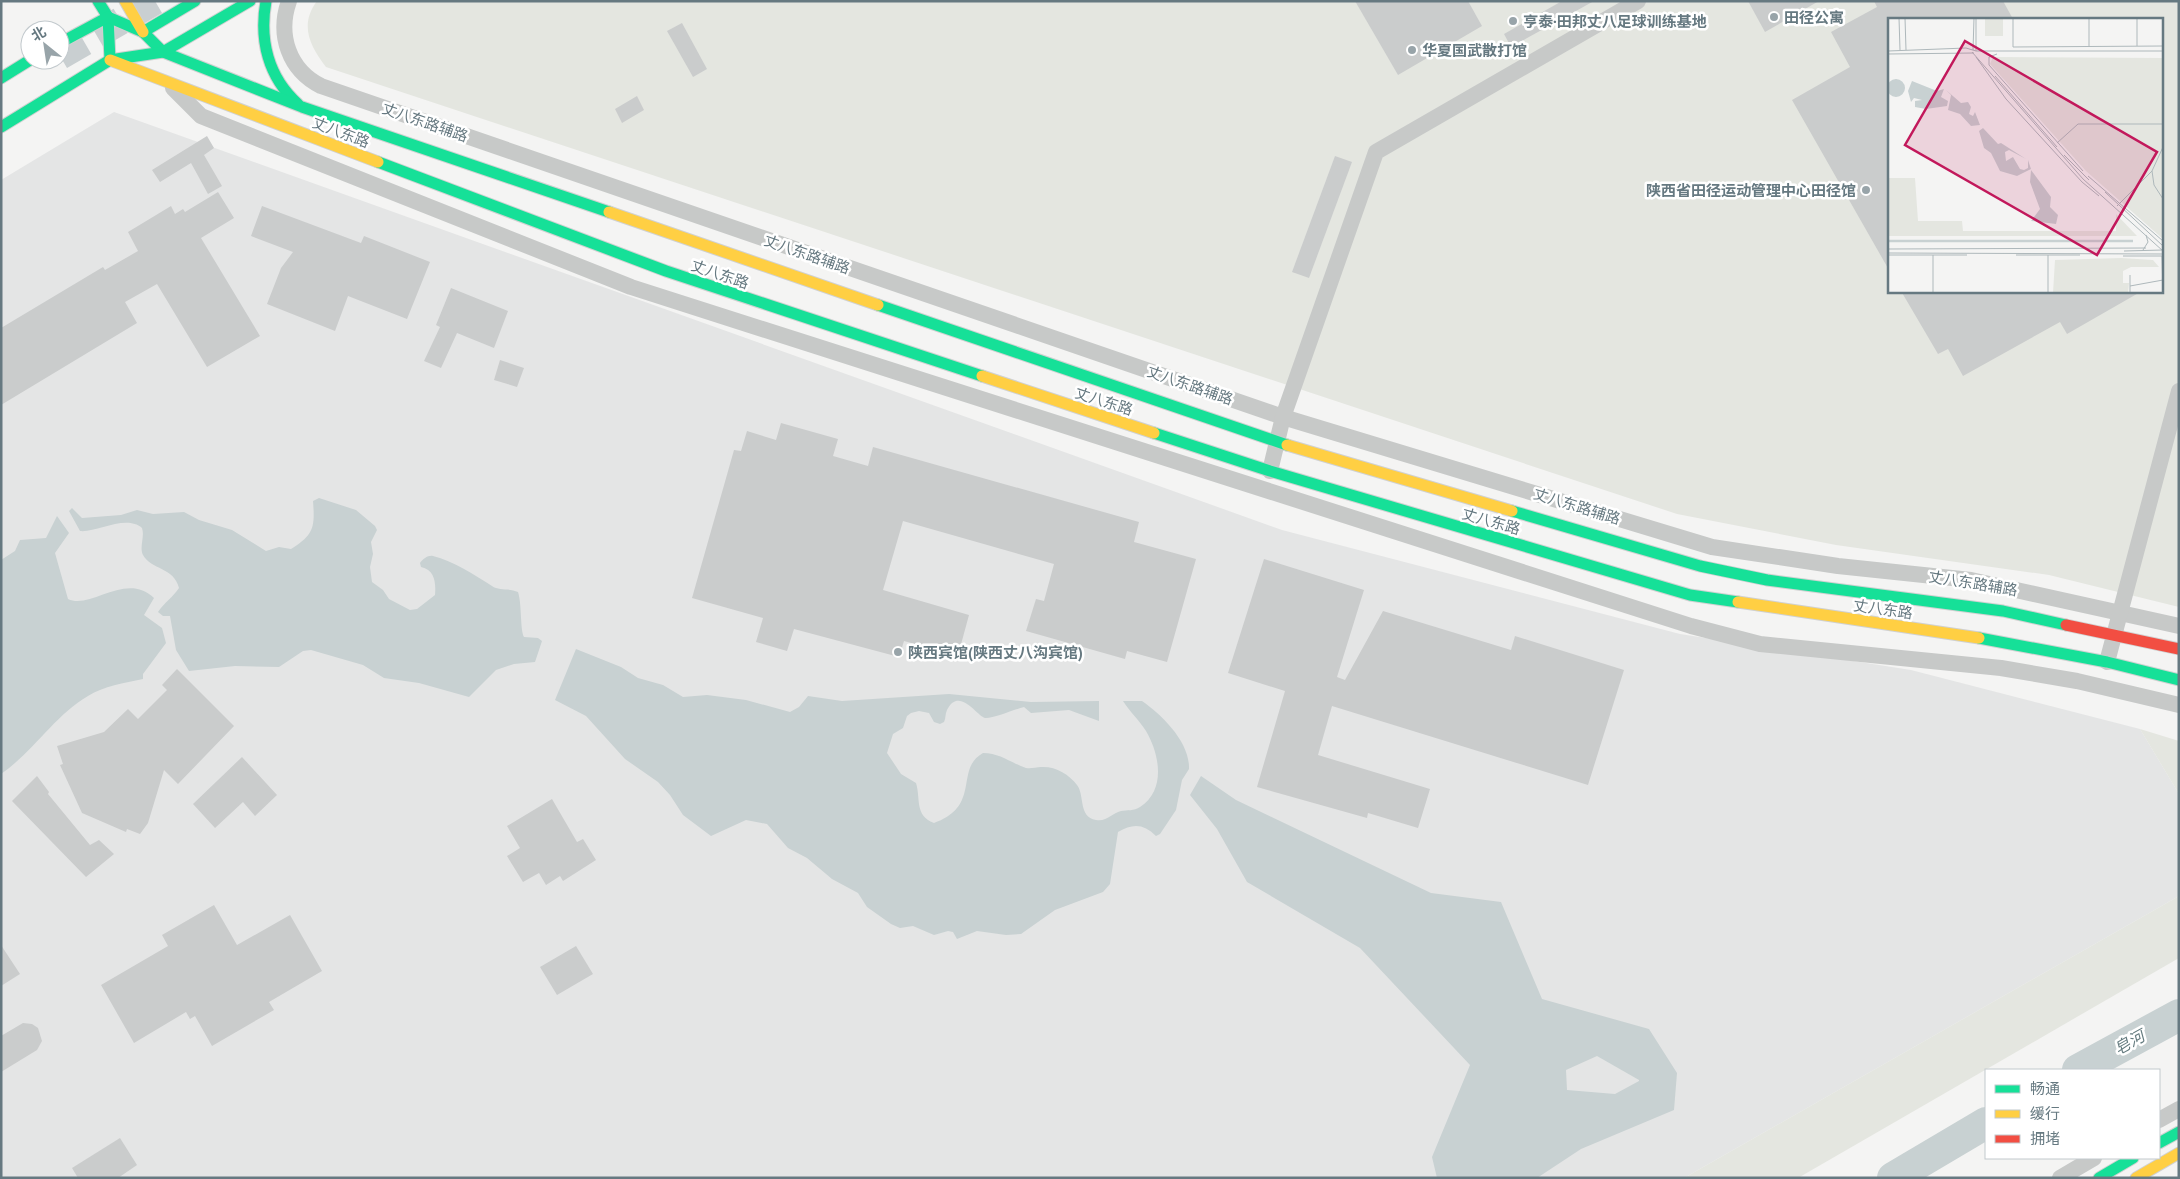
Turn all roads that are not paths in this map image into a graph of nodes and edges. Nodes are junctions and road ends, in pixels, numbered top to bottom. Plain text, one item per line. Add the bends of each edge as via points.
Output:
1 (98, 1) edge
2 (125, 1) edge
3 (195, 1) edge
4 (250, 1) edge
5 (266, 1) edge
6 (288, 1) edge
7 (1638, 1) edge
8 (108, 17) junction
9 (143, 32) junction
10 (70, 38) edge
11 (162, 52) junction
12 (110, 60) junction
13 (20, 66) edge
14 (1, 78) edge
15 (166, 81) junction
16 (302, 107) junction
17 (1, 127) edge
18 (2179, 391) edge
19 (1283, 417) junction
20 (1278, 442) junction
21 (1270, 472) junction
22 (2119, 611) junction
23 (2179, 626) edge
24 (2114, 633) junction
25 (2179, 649) edge
26 (2107, 662) junction
27 (2179, 680) edge
28 (2179, 705) edge
29 (2179, 1109) edge
30 (2160, 1119) edge
31 (2179, 1132) edge
32 (2160, 1142) edge
33 (2179, 1154) edge
34 (2092, 1159) edge
35 (2132, 1159) edge
36 (2060, 1178) edge
37 (2099, 1178) edge
38 (2136, 1178) edge

1 - 8 main road
2 - 9 main road, 丈八东路
3 - 9 main road
4 - 11 main road
5 - 16 main road via 264,30 269,61 286,93
6 - 19 street, 丈八东路辅路 via 284,35 288,51 300,72 321,86
7 - 19 street via 1376,152
8 - 9 main road
8 - 10 main road
8 - 12 main road
9 - 11 main road, 丈八东路
11 - 12 main road
11 - 16 main road, 丈八东路
12 - 15 main road, 丈八东路
12 - 17 main road
13 - 14 main road
15 - 21 main road, 丈八东路 via 666,271
15 - 28 street via 200,116 631,287 1691,626 1760,644 2001,668 2077,681
16 - 20 main road, 丈八东路
18 - 22 street
19 - 20 street
19 - 22 street, 丈八东路辅路 via 1712,547 1838,566 1971,580
20 - 21 street
20 - 24 main road, 丈八东路 via 1700,566 1767,580 2003,611
21 - 26 main road, 丈八东路 via 1690,595 1992,640
22 - 23 street, 丈八东路辅路
22 - 24 street
24 - 25 main road, 丈八东路
24 - 26 street
26 - 27 main road, 丈八东路
29 - 30 street
31 - 32 main road
33 - 38 main road
34 - 36 street
35 - 37 main road

